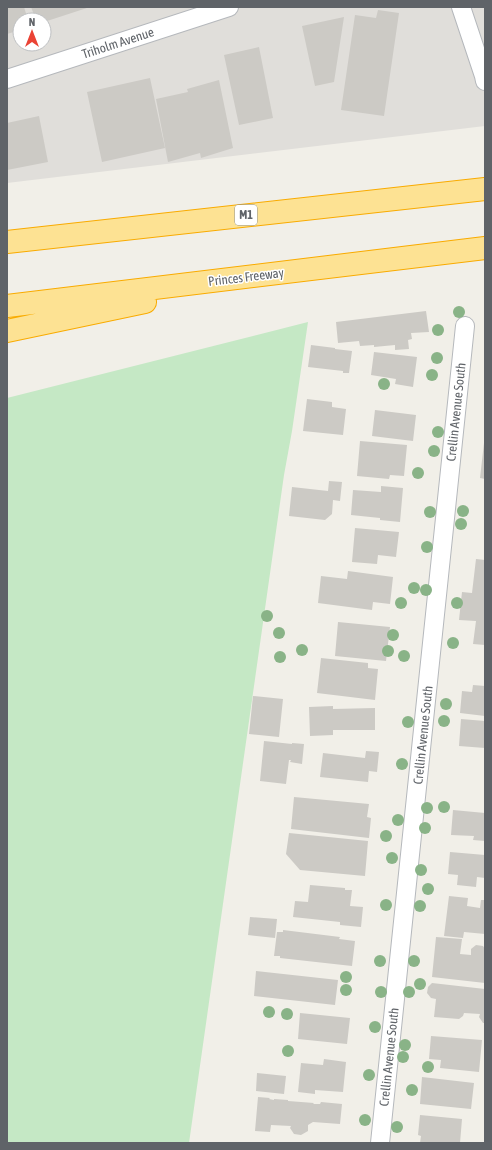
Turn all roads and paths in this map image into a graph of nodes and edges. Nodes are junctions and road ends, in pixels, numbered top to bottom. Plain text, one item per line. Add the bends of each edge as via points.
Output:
1 (229, 7) edge
2 (461, 7) edge
3 (7, 79) edge
4 (485, 81) edge
5 (485, 189) edge
6 (10, 241) edge
7 (485, 248) edge
8 (296, 270) junction
9 (7, 306) edge
10 (465, 326) dead end
11 (7, 331) edge
12 (380, 1143) edge

1 - 3 street, Triholm Avenue
2 - 4 street
5 - 6 highway, M1
7 - 8 highway, Princes Freeway
8 - 9 highway, Princes Freeway
8 - 11 highway
10 - 12 street, Crellin Avenue South

